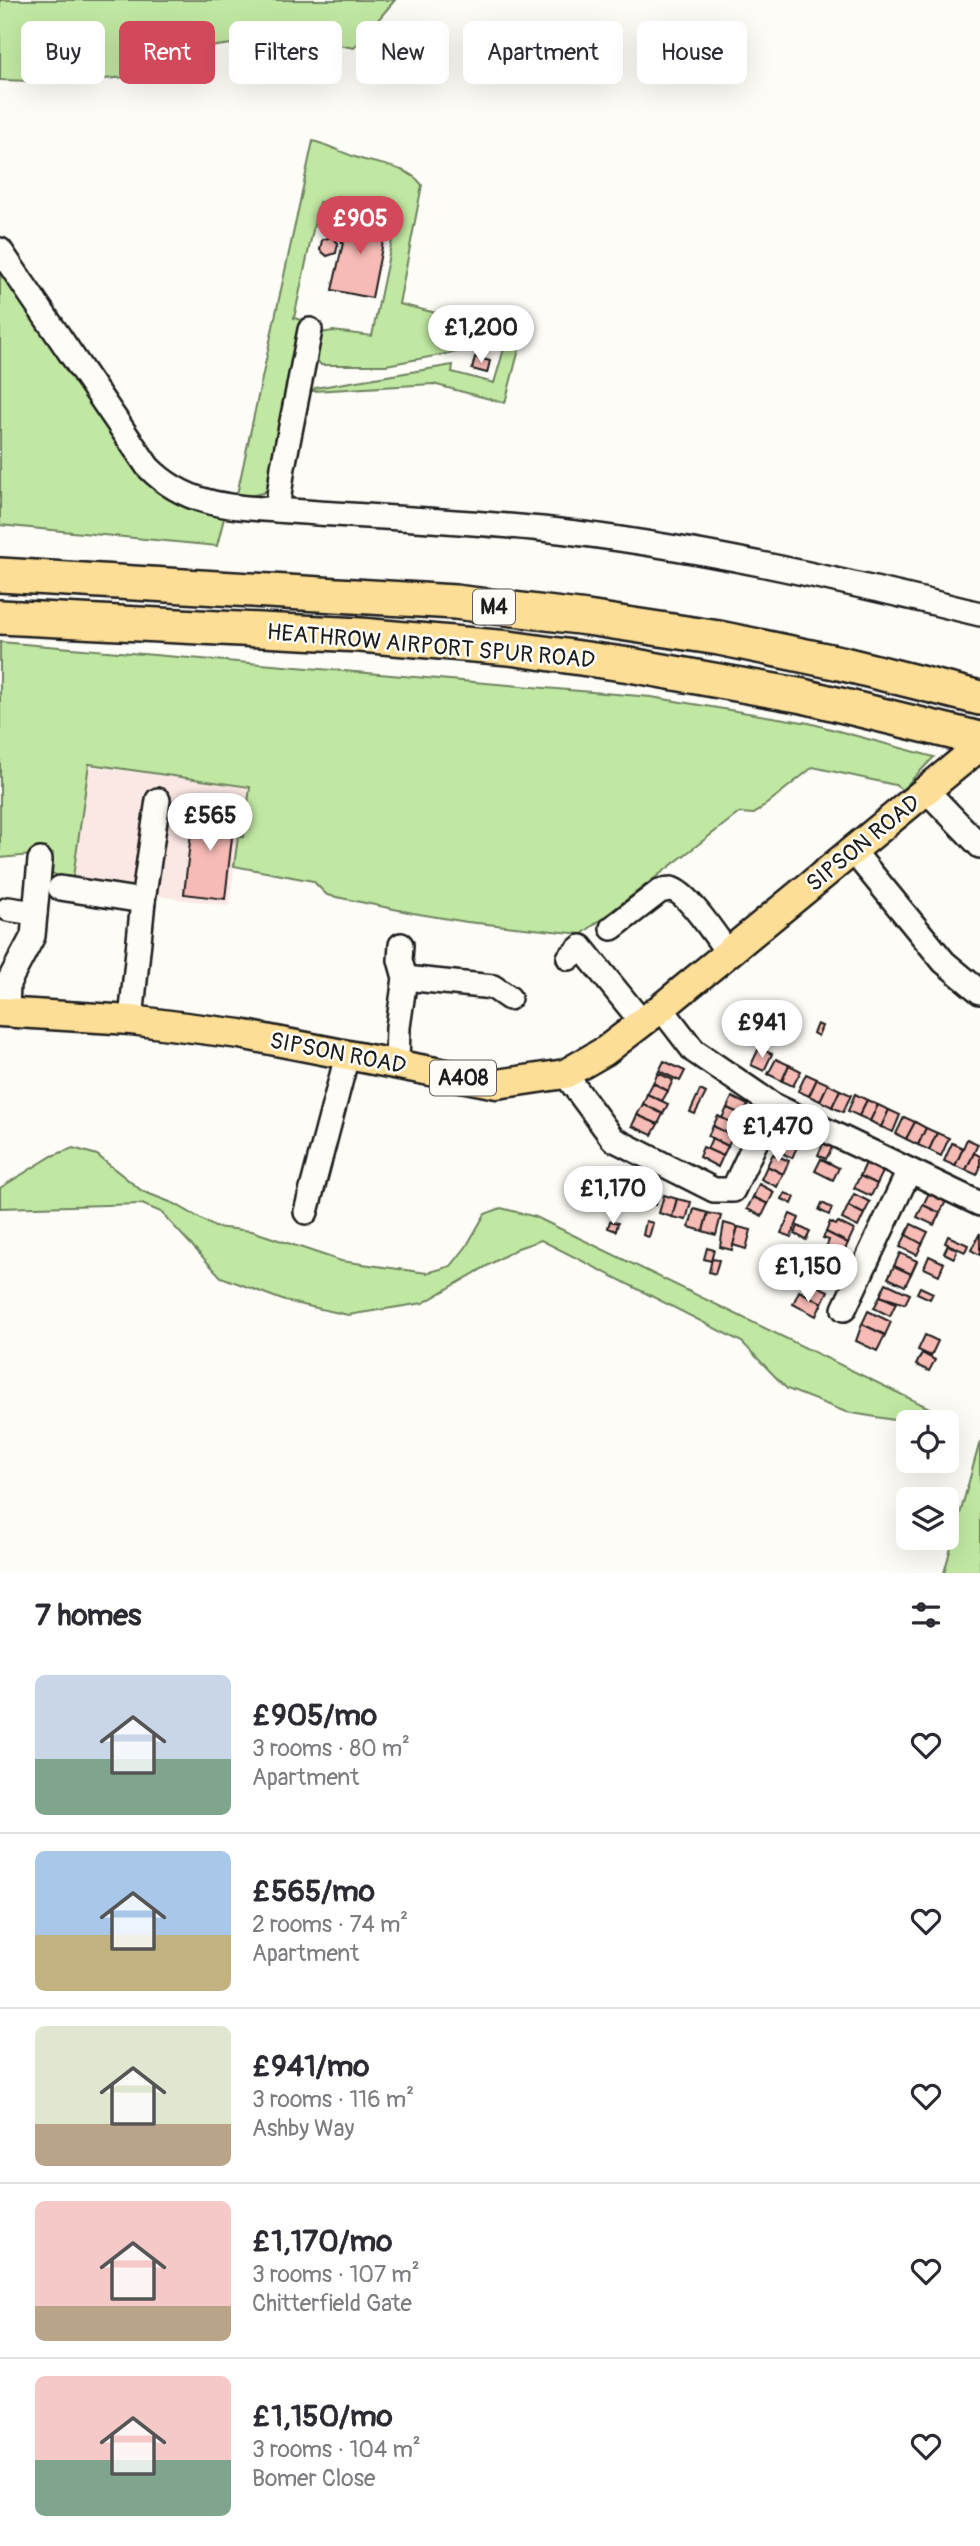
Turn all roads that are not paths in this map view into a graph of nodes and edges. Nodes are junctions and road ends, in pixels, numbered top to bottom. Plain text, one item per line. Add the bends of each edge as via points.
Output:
1 (0, 250) edge
2 (310, 330) dead end
3 (277, 510) junction
4 (0, 575) edge
5 (980, 614) edge
6 (0, 617) edge
7 (980, 698) edge
8 (980, 739) edge
9 (980, 746) edge
10 (927, 791) junction
11 (158, 800) dead end
12 (980, 846) edge
13 (853, 851) junction
14 (40, 860) dead end
15 (60, 888) dead end
16 (143, 901) junction
17 (8, 909) dead end
18 (35, 913) junction
19 (612, 928) dead end
20 (401, 945) dead end
21 (728, 953) junction
22 (569, 958) dead end
23 (405, 978) junction
24 (500, 985) dead end
25 (980, 992) edge
26 (3, 1012) edge
27 (651, 1014) junction
28 (131, 1020) junction
29 (347, 1056) junction
30 (397, 1065) junction
31 (565, 1074) junction
32 (774, 1105) junction
33 (909, 1171) junction
34 (980, 1204) edge
35 (306, 1212) dead end
36 (844, 1309) dead end

1 - 3 street via 153,472 178,490 220,506
2 - 3 street
3 - 5 street via 543,529 700,552
4 - 7 highway, HEATHROW AIRPORT SPUR ROAD / M4 via 455,603 587,618 719,638
6 - 8 highway, HEATHROW AIRPORT SPUR ROAD / M4 via 360,635 509,648 630,664 803,696
9 - 10 main road, SIPSON ROAD / A408
10 - 12 street
10 - 13 main road, SIPSON ROAD / A408
11 - 16 street
13 - 21 main road, SIPSON ROAD / A408
13 - 25 street via 944,962
14 - 18 street
15 - 16 street
16 - 28 street
17 - 18 street
18 - 26 street via 33,936 8,983
19 - 21 street via 660,891 675,890
20 - 23 street
21 - 27 main road, SIPSON ROAD / A408
22 - 27 street via 581,947
23 - 24 street
23 - 30 street
26 - 28 main road, SIPSON ROAD / A408
27 - 31 main road, SIPSON ROAD / A408 via 605,1051
27 - 32 street via 694,1051
28 - 29 main road, SIPSON ROAD / A408 via 240,1034
29 - 30 main road, SIPSON ROAD / A408
29 - 35 street
30 - 31 main road, SIPSON ROAD / A408 via 497,1084
31 - 32 street via 612,1139 714,1190 733,1190
32 - 33 street
33 - 34 street
33 - 36 street

